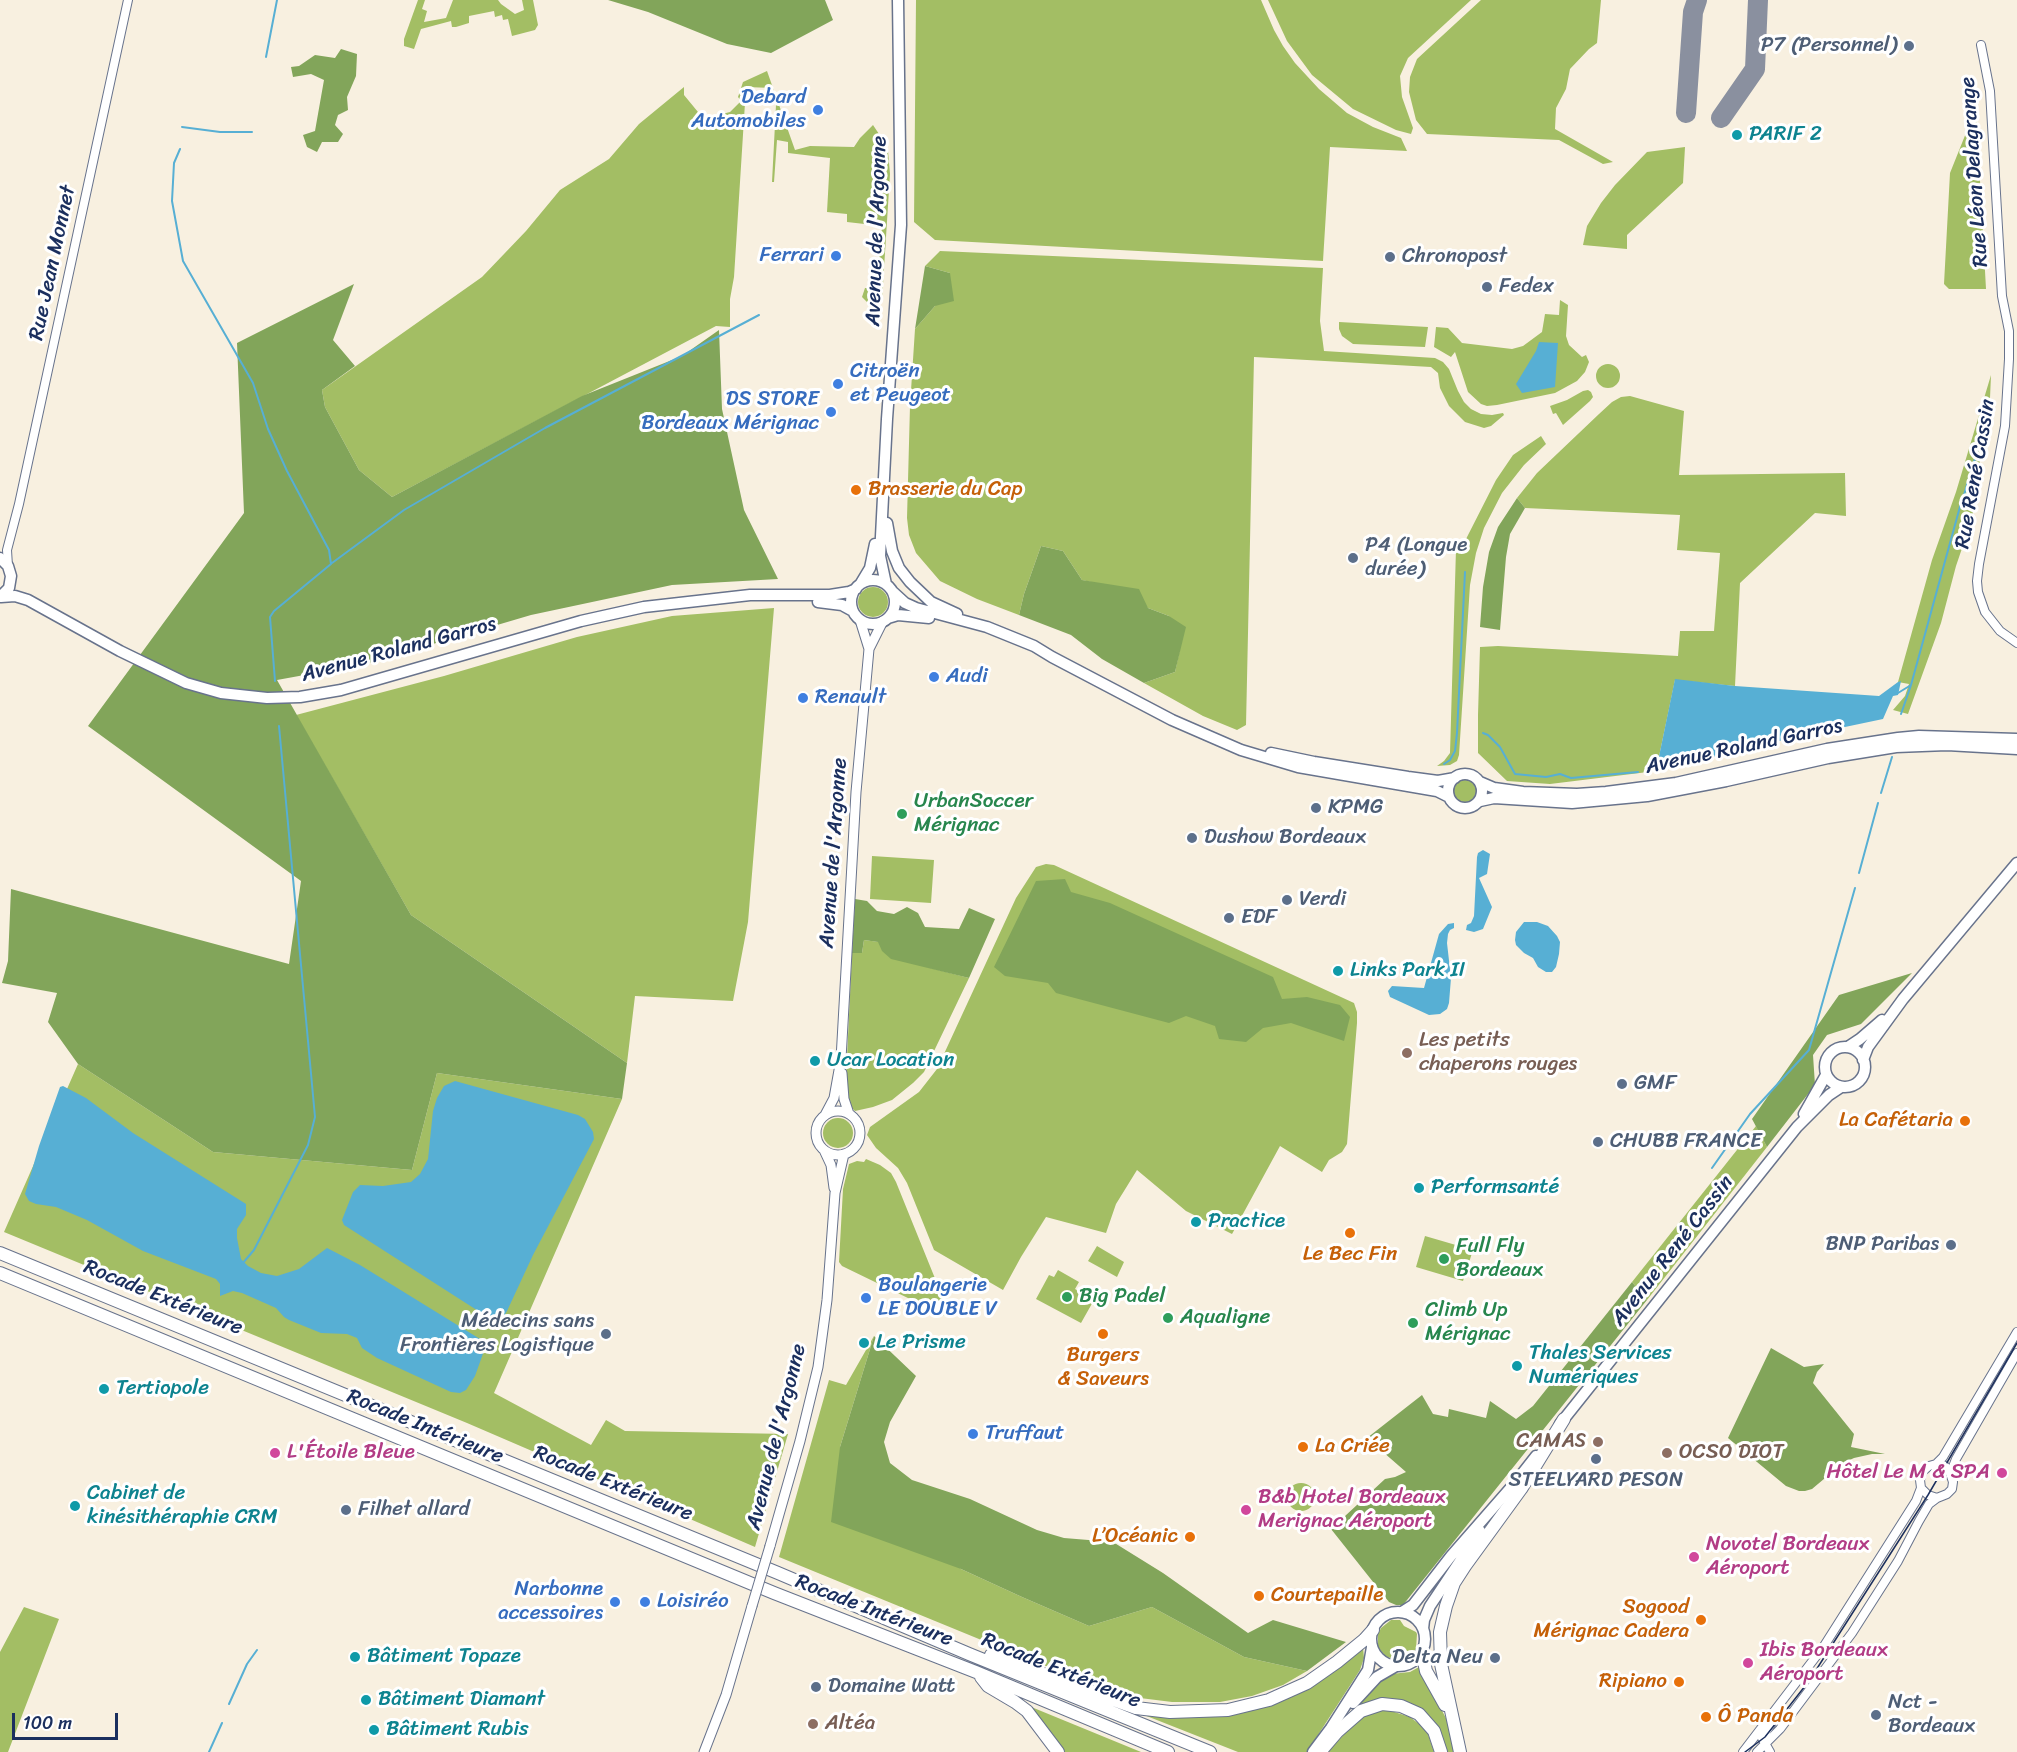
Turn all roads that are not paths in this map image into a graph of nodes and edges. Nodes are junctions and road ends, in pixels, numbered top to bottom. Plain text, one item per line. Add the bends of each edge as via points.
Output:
1 (128, 0) edge
2 (898, 0) edge
3 (1981, 45) dead end
4 (2002, 296) joint
5 (885, 463) junction
6 (884, 482) junction
7 (12, 532) junction
8 (0, 546) edge
9 (6, 567) edge
10 (859, 586) junction
11 (889, 588) junction
12 (0, 597) edge
13 (725, 597) junction
14 (28, 600) junction
15 (857, 615) junction
16 (886, 619) junction
17 (2017, 643) edge
18 (1034, 646) junction
19 (868, 650) junction
20 (1052, 657) junction
21 (2017, 739) edge
22 (1233, 745) junction
23 (2017, 749) edge
24 (1455, 778) junction
25 (1480, 782) junction
26 (1449, 797) junction
27 (1480, 801) junction
28 (2017, 863) edge
29 (1904, 999) junction
30 (1848, 1047) junction
31 (841, 1059) junction
32 (1863, 1060) junction
33 (1826, 1075) junction
34 (1841, 1087) junction
35 (849, 1114) junction
36 (825, 1115) junction
37 (1797, 1127) junction
38 (824, 1150) junction
39 (844, 1154) junction
40 (835, 1193) junction
41 (0, 1253) edge
42 (0, 1273) edge
43 (2017, 1332) edge
44 (2017, 1353) edge
45 (1564, 1419) junction
46 (1936, 1464) junction
47 (1951, 1472) junction
48 (1514, 1484) junction
49 (1922, 1488) junction
50 (1936, 1498) junction
51 (1402, 1612) junction
52 (1424, 1629) junction
53 (1373, 1630) junction
54 (1372, 1647) junction
55 (1422, 1652) junction
56 (969, 1654) junction
57 (1396, 1666) junction
58 (976, 1672) junction
59 (1803, 1674) junction
60 (1331, 1728) junction
61 (1456, 1731) junction
62 (1768, 1748) edge
63 (704, 1752) edge
64 (1058, 1752) edge
65 (1168, 1752) edge
66 (1210, 1752) edge
67 (1313, 1752) edge
68 (1320, 1752) edge
69 (1441, 1752) edge
70 (1460, 1752) edge
71 (1743, 1752) edge
72 (1757, 1752) edge

1 - 7 street, Rue Jean Monnet
2 - 5 main road, Avenue de l'Argonne via 901,225
3 - 4 street, Rue Léon Delagrange via 1990,91
4 - 17 street, Rue René Cassin via 2009,331 2007,410 1977,581 1985,612 2000,631
5 - 6 main road, Avenue de l'Argonne
5 - 10 main road, Avenue de l'Argonne via 873,555
6 - 11 main road, Avenue de l'Argonne via 880,556
6 - 18 main road via 890,544 909,582 949,611 1006,630
7 - 8 street, Rue Jean Monnet
7 - 9 street, Rue Jean Monnet
9 - 12 main road via 9,588
9 - 14 main road, Avenue Roland Garros
10 - 11 main road via 875,580
10 - 13 main road, Avenue Roland Garros via 830,595
10 - 15 main road via 851,599
11 - 16 main road via 895,606
11 - 18 main road via 916,608 987,627
12 - 14 main road, Avenue Roland Garros
13 - 14 main road, Avenue Roland Garros via 614,613 341,690 267,698 221,693 186,683
13 - 15 main road, Avenue Roland Garros via 828,602
15 - 16 main road via 871,624
15 - 19 main road
16 - 19 main road
16 - 20 main road via 903,615 950,622
18 - 20 main road
19 - 31 main road, Avenue de l'Argonne
20 - 22 main road via 1172,720
21 - 25 main road, Avenue Roland Garros via 1898,738 1827,749 1676,783 1606,792 1523,792
22 - 24 main road via 1370,772 1438,781
22 - 26 main road via 1298,767 1437,791
23 - 27 main road, Avenue Roland Garros via 1896,747 1647,796 1572,803 1494,798
24 - 25 main road via 1470,774
24 - 26 main road via 1449,787
25 - 27 main road
26 - 27 main road via 1461,808 1474,807
28 - 29 main road
29 - 30 main road
29 - 32 main road via 1868,1047
30 - 32 main road
30 - 33 main road via 1829,1054
31 - 35 main road, Avenue de l'Argonne
31 - 36 main road, Avenue de l'Argonne via 834,1098
32 - 34 main road via 1862,1078 1854,1085
33 - 34 main road
33 - 37 main road, Avenue René Cassin
34 - 37 main road, Avenue René Cassin
35 - 36 main road via 837,1111
35 - 39 main road via 856,1121 860,1136
36 - 38 main road via 816,1132
37 - 45 main road, Avenue René Cassin
38 - 39 main road
38 - 40 main road, Avenue de l'Argonne via 831,1165
39 - 40 main road, Avenue de l'Argonne
40 - 63 main road, Avenue de l'Argonne, bridge via 818,1367 726,1695
41 - 56 highway, Rocade Extérieure
42 - 58 highway, Rocade Intérieure via 774,1593
43 - 46 street
44 - 47 street
45 - 48 main road, Avenue René Cassin
45 - 61 highway via 1450,1593 1439,1649
46 - 47 street
46 - 49 street via 1923,1472
47 - 50 street via 1952,1489
48 - 51 main road, Avenue René Cassin via 1413,1605
48 - 52 main road, Avenue René Cassin via 1436,1596 1426,1614
49 - 50 street
49 - 59 street
50 - 62 street via 1852,1633
51 - 52 main road via 1419,1621
51 - 53 main road via 1387,1614
52 - 55 main road
53 - 54 main road
53 - 56 highway via 1330,1667 1289,1692 1228,1710 1199,1712 1136,1708 992,1655
54 - 57 main road via 1381,1660
54 - 60 main road via 1368,1670
55 - 57 main road via 1411,1663
55 - 61 highway via 1426,1671
56 - 66 highway, Rocade Extérieure
57 - 60 main road via 1377,1677
58 - 64 highway via 988,1686 1027,1711
58 - 65 highway, Rocade Intérieure
59 - 62 street via 1802,1683 1763,1735
59 - 71 street
60 - 67 main road
61 - 70 highway
62 - 72 street
68 - 69 highway via 1360,1711 1382,1704 1401,1706 1419,1714 1434,1731

